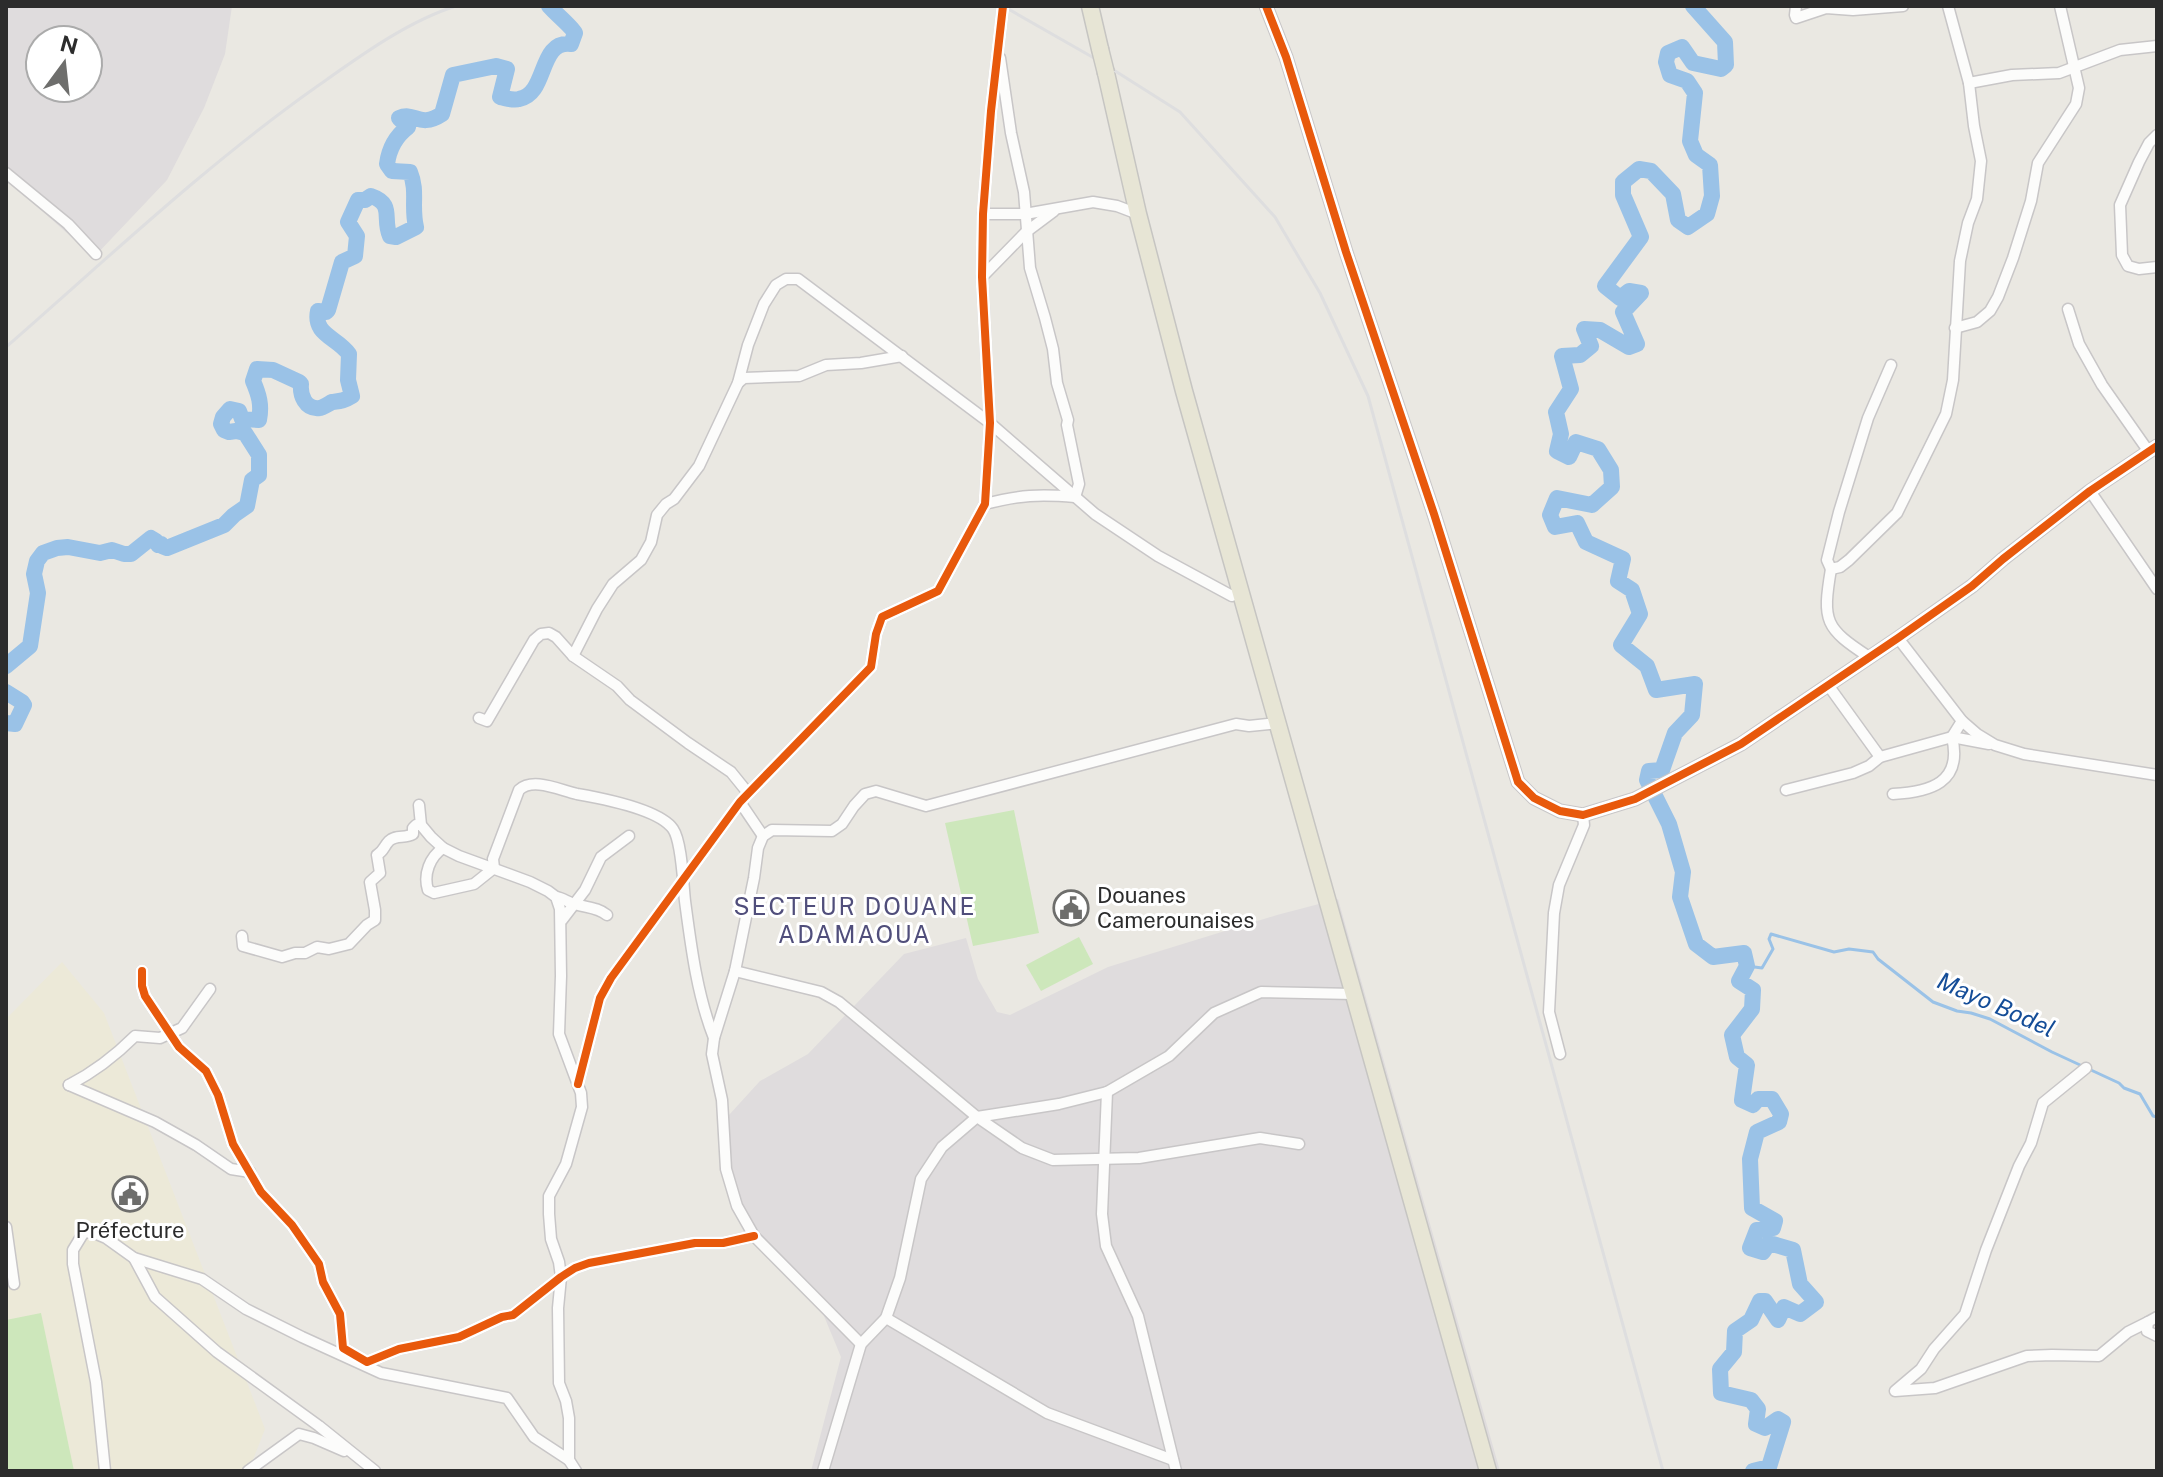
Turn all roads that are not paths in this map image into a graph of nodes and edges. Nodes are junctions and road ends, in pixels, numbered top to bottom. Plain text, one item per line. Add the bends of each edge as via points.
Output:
1 (1003, 6) edge
2 (1090, 6) edge
3 (1266, 6) edge
4 (1796, 6) edge
5 (1903, 6) edge
6 (1948, 6) edge
7 (2060, 6) edge
8 (998, 44) junction
9 (2157, 46) edge
10 (2074, 68) junction
11 (1969, 83) junction
12 (2157, 135) edge
13 (6, 173) edge
14 (1056, 209) junction
15 (983, 214) junction
16 (1025, 214) junction
17 (1138, 214) junction
18 (1026, 232) junction
19 (96, 254) dead end
20 (2157, 267) edge
21 (982, 277) junction
22 (2068, 309) dead end
23 (1955, 328) junction
24 (902, 356) junction
25 (1891, 365) dead end
26 (738, 383) junction
27 (990, 423) junction
28 (2153, 449) edge
29 (2090, 491) junction
30 (1075, 497) junction
31 (985, 504) junction
32 (1831, 569) junction
33 (2157, 589) edge
34 (1232, 596) dead end
35 (1898, 638) junction
36 (573, 656) junction
37 (1869, 657) junction
38 (1828, 685) junction
39 (479, 718) dead end
40 (1962, 721) junction
41 (1278, 723) junction
42 (1952, 737) junction
43 (1995, 745) junction
44 (1880, 757) junction
45 (2157, 775) edge
46 (1786, 790) dead end
47 (748, 793) junction
48 (1893, 794) dead end
49 (740, 802) junction
50 (419, 805) dead end
51 (1583, 815) junction
52 (421, 825) junction
53 (629, 836) dead end
54 (763, 836) junction
55 (443, 848) junction
56 (494, 868) junction
57 (683, 879) junction
58 (556, 897) junction
59 (574, 904) junction
60 (607, 915) dead end
61 (562, 920) junction
62 (242, 936) dead end
63 (142, 971) dead end
64 (735, 971) junction
65 (210, 989) dead end
66 (1354, 994) junction
67 (171, 1033) junction
68 (714, 1038) junction
69 (1560, 1054) dead end
70 (2086, 1068) dead end
71 (578, 1084) junction
72 (1107, 1092) junction
73 (977, 1117) junction
74 (1299, 1144) dead end
75 (1103, 1159) junction
76 (250, 1172) junction
77 (6, 1227) edge
78 (754, 1236) junction
79 (134, 1258) junction
80 (9, 1266) edge
81 (561, 1277) junction
82 (14, 1284) dead end
83 (886, 1318) junction
84 (2152, 1320) edge
85 (2157, 1336) edge
86 (861, 1344) junction
87 (360, 1458) junction
88 (569, 1460) junction
89 (1174, 1466) edge
90 (105, 1471) edge
91 (248, 1471) edge
92 (375, 1471) edge
93 (576, 1471) edge
94 (823, 1471) edge
95 (1488, 1471) edge

1 - 8 street
2 - 17 main road, bridge
3 - 51 street via 1518,782 1534,798
4 - 5 street via 1796,18 1826,8
6 - 11 street
7 - 10 street
8 - 15 street
8 - 16 street
9 - 10 street via 2120,50
10 - 11 street
10 - 23 street via 2076,104 2038,163 2031,201 1998,297 1977,322
11 - 23 street via 1981,161 1960,261
12 - 20 street via 2120,205 2122,255 2128,266
13 - 19 street
14 - 16 street
14 - 17 street via 1093,202
14 - 18 street
15 - 16 street
15 - 21 street
16 - 18 street
17 - 41 main road
18 - 21 street
18 - 30 street via 1068,420 1079,484
21 - 27 street
22 - 28 street via 2094,371
23 - 32 street via 1946,414 1897,513 1849,560
24 - 26 street
24 - 26 street via 798,279 786,279 764,304
24 - 27 street
25 - 32 street via 1868,418 1839,512 1827,560
26 - 36 street via 699,466 657,515 641,560 613,584
27 - 30 street
27 - 31 street
28 - 29 street
29 - 33 street
29 - 35 street
30 - 31 street via 1016,496
30 - 34 street via 1158,556
31 - 47 street via 938,591 882,617 871,667
32 - 37 street via 1825,604 1830,626
35 - 37 street
35 - 40 street
36 - 39 street via 556,637 541,634 487,721
36 - 47 street via 731,772
37 - 38 street
38 - 44 street
38 - 51 street via 1741,744 1635,799
40 - 42 street
40 - 43 street
41 - 54 street via 1236,724 926,806 876,791 865,794 832,831 772,830
41 - 66 main road
42 - 43 street
42 - 44 street
42 - 48 street via 1951,772 1939,784
43 - 45 street
44 - 46 street via 1853,773
47 - 49 street
49 - 54 street
49 - 57 street
50 - 52 street
51 - 69 street via 1554,913 1549,1012
52 - 55 street
52 - 62 street via 407,838 388,842 377,855 380,873 370,882 375,920 349,944 282,957 243,946
53 - 59 street via 601,857
54 - 64 street
55 - 56 street
55 - 56 street via 433,856 426,882 434,893 474,884
56 - 57 street via 519,790 534,783 622,804 661,820 673,829
56 - 58 street
57 - 68 street via 690,936
57 - 71 street via 600,998
58 - 59 street
58 - 61 street
59 - 60 street
59 - 61 street
61 - 71 street via 559,1034
63 - 67 street via 145,996
64 - 68 street
64 - 73 street via 821,992 839,1002
65 - 67 street via 188,1022
66 - 72 street via 1261,992 1214,1013 1169,1056
66 - 95 main road
67 - 76 street via 206,1071 233,1144
67 - 76 street via 160,1038 135,1036 69,1085 155,1122 231,1169
68 - 78 street via 726,1169 737,1206
70 - 84 street via 2043,1103 1965,1314 1921,1369 1895,1391 1935,1388 2027,1356 2099,1356
71 - 81 street via 582,1107 566,1164 549,1196 551,1239
72 - 73 street
72 - 75 street
73 - 75 street via 1022,1148 1053,1160
73 - 83 street via 942,1147 921,1179
74 - 75 street via 1260,1138
75 - 89 street via 1106,1246 1138,1316
76 - 81 street via 319,1264 340,1314 343,1348 367,1362 399,1349 459,1337 513,1315
77 - 80 street
78 - 81 street via 589,1263
78 - 86 street
79 - 87 street via 155,1297 217,1352
79 - 88 street via 202,1279 246,1309 381,1373 507,1398 534,1437
79 - 90 street via 94,1233 84,1232 73,1250
80 - 82 street
81 - 88 street via 558,1365 569,1418
83 - 86 street
83 - 89 street via 1047,1413
84 - 85 street via 2147,1331
86 - 94 street
87 - 91 street via 299,1434
87 - 92 street
88 - 93 street

